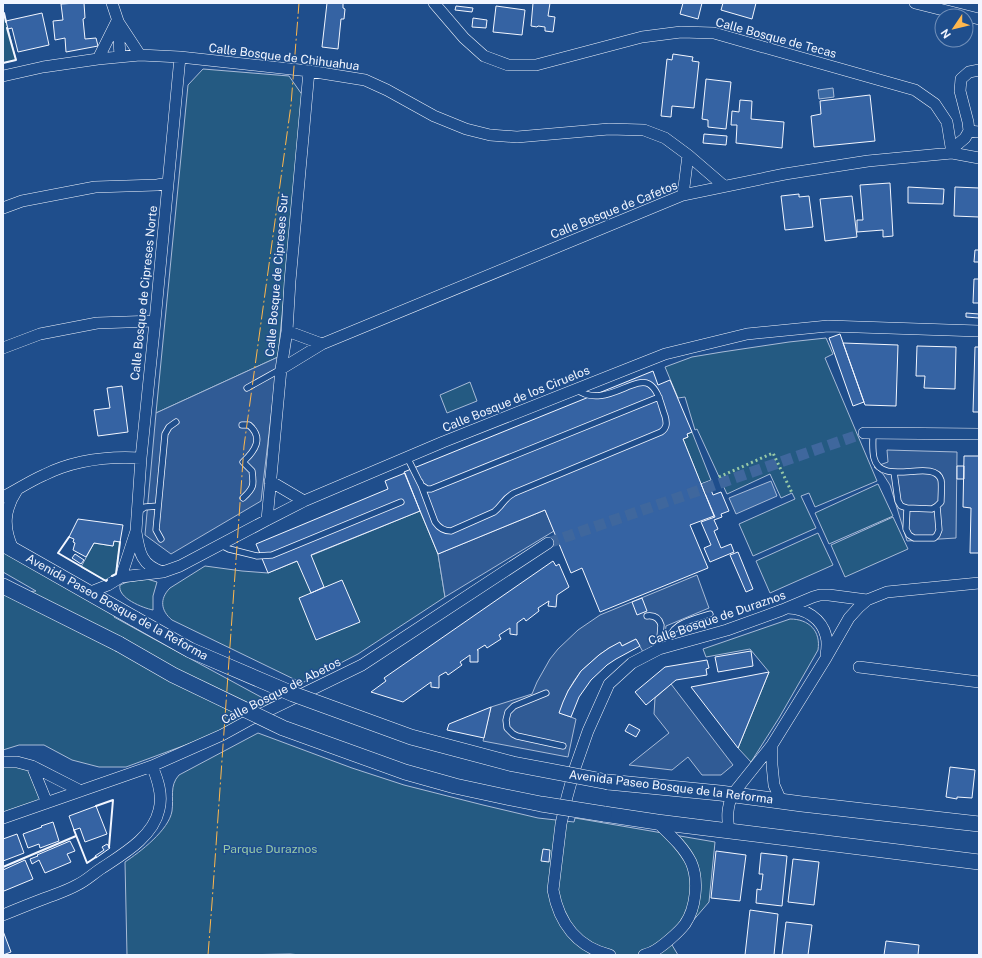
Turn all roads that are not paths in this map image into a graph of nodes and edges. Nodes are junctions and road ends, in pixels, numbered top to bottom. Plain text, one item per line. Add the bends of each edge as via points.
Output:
1 (112, 3) edge
2 (434, 3) edge
3 (915, 3) edge
4 (979, 19) edge
5 (118, 21) junction
6 (140, 55) junction
7 (120, 57) junction
8 (180, 57) junction
9 (98, 59) junction
10 (979, 70) edge
11 (309, 71) junction
12 (3, 76) edge
13 (974, 132) edge
14 (952, 151) junction
15 (688, 155) junction
16 (979, 158) edge
17 (168, 183) junction
18 (724, 186) junction
19 (683, 195) junction
20 (3, 208) edge
21 (155, 321) junction
22 (287, 331) junction
23 (979, 331) edge
24 (322, 344) junction
25 (3, 348) edge
26 (281, 369) junction
27 (247, 388) dead end
28 (576, 389) junction
29 (659, 397) junction
30 (176, 422) dead end
31 (242, 426) dead end
32 (868, 433) joint
33 (979, 434) edge
34 (407, 457) junction
35 (141, 458) junction
36 (894, 472) junction
37 (270, 481) junction
38 (420, 482) junction
39 (17, 490) junction
40 (3, 497) edge
41 (243, 498) dead end
42 (304, 501) junction
43 (401, 502) dead end
44 (158, 506) junction
45 (937, 506) junction
46 (906, 508) junction
47 (137, 512) junction
48 (267, 520) junction
49 (136, 531) junction
50 (161, 539) dead end
51 (548, 543) tunnel mouth
52 (221, 544) junction
53 (8, 546) edge
54 (163, 572) junction
55 (121, 577) junction
56 (979, 583) edge
57 (4, 588) edge
58 (88, 593) junction
59 (867, 600) junction
60 (782, 610) junction
61 (710, 614) dead end
62 (646, 616) dead end
63 (663, 648) junction
64 (826, 658) junction
65 (860, 667) dead end
66 (979, 682) edge
67 (546, 693) dead end
68 (772, 745) junction
69 (563, 746) dead end
70 (3, 762) edge
71 (32, 766) junction
72 (152, 766) junction
73 (81, 791) junction
74 (732, 795) junction
75 (782, 801) junction
76 (47, 803) junction
77 (3, 818) edge
78 (657, 822) junction
79 (979, 824) edge
80 (729, 831) junction
81 (979, 862) edge
82 (3, 915) edge
83 (610, 955) edge
84 (644, 955) edge

1 - 5 street
2 - 14 street, Calle Bosque de Tecas via 464,38 484,56 508,65 536,65 642,37 681,32 714,33 915,90 935,104 947,122
3 - 4 street
5 - 6 street
5 - 7 street
5 - 9 street
6 - 7 street, Calle Bosque de Chihuahua
6 - 8 street, Calle Bosque de Chihuahua
7 - 9 street, Calle Bosque de Chihuahua
8 - 11 street, Calle Bosque de Chihuahua
8 - 17 street, Calle Bosque de Cipreses Norte
9 - 12 street, Calle Bosque de Chihuahua
10 - 13 street via 969,72 961,79 960,91 968,122
11 - 15 street, Calle Bosque de Chihuahua via 365,80 434,116 466,129 490,135 517,137 609,129 644,130 665,138
11 - 22 street, Calle Bosque de Cipreses Sur
13 - 14 street
14 - 16 street, Calle Bosque de Cafetos
14 - 18 street, Calle Bosque de Cafetos via 868,161
15 - 18 street, Calle Bosque de Chihuahua
15 - 19 street
17 - 20 street via 95,187 22,201
17 - 21 street, Calle Bosque de Cipreses Norte
18 - 19 street, Calle Bosque de Cafetos
19 - 24 street, Calle Bosque de Cafetos
21 - 25 street via 97,323 40,334
21 - 35 street, Calle Bosque de Cipreses Norte
22 - 24 street
22 - 26 street, Calle Bosque de Cipreses Sur
23 - 28 street, Calle Bosque de los Ciruelos via 828,326 747,334 665,354
24 - 26 street, Calle Bosque de Cafetos
26 - 27 lane
26 - 37 street, Calle Bosque de Cipreses Sur
28 - 29 lane via 586,395 601,396 645,383 654,388
28 - 34 street, Calle Bosque de los Ciruelos
29 - 38 lane via 436,488 424,487
29 - 38 lane via 666,420 664,430 514,493 506,497 494,512 454,530 447,531 435,522
30 - 44 lane via 165,434
31 - 41 lane via 250,425 255,430 257,438 255,448 243,462 252,471 253,482 250,491
32 - 33 street
32 - 36 lane via 877,465 881,469
34 - 38 lane
34 - 42 street, Calle Bosque de los Ciruelos
35 - 39 street via 108,457 76,463 45,474
35 - 47 street, Calle Bosque de Cipreses Norte
36 - 45 lane via 931,471 937,474 941,480 942,502
36 - 46 lane via 898,502
37 - 42 street
37 - 48 street, Calle Bosque de Cipreses Sur
39 - 40 street
39 - 53 street via 9,506 6,523
42 - 48 street, Calle Bosque de los Ciruelos
43 - 52 lane via 272,555 258,556 229,549
44 - 47 lane via 145,507
44 - 50 lane via 156,530
45 - 46 lane via 932,509
45 - 46 lane via 939,530 934,538 914,538 909,535 906,529
47 - 49 street, Calle Bosque de Cipreses Norte
48 - 52 street, Calle Bosque de los Ciruelos
49 - 54 street, Calle Bosque de Cipreses Norte via 143,558 151,567
49 - 55 street, Calle Bosque de Cipreses Norte
51 - 72 street, Calle Bosque de Abetos via 362,665 222,735
52 - 54 street, Calle Bosque de los Ciruelos
53 - 58 main road, Avenida Paseo Bosque de la Reforma
54 - 55 street, Calle Bosque de los Ciruelos
55 - 58 street, Calle Bosque de los Ciruelos
56 - 59 street, Calle Bosque de Duraznos via 887,592
57 - 78 main road, bridge via 283,728 405,772 455,786 541,804
58 - 74 main road, Avenida Paseo Bosque de la Reforma, bridge via 190,650 272,686 411,737 513,764 608,782
59 - 60 street, Calle Bosque de Duraznos via 820,595
59 - 64 street via 849,618
60 - 63 street, Calle Bosque de Duraznos via 727,630
60 - 64 street via 802,610 818,621 827,637
61 - 63 lane via 677,627
62 - 63 lane via 656,617 660,622
63 - 83 street, Calle Bosque de Duraznos via 632,663 609,684 575,768 562,824 553,890 558,912 577,939 595,950
64 - 68 street
65 - 66 street
67 - 69 lane via 514,706 508,712 506,724 517,736
68 - 74 street
68 - 75 street via 774,785
70 - 71 street
71 - 73 street
71 - 76 street
72 - 73 street, Calle Bosque de Abetos
72 - 82 street via 160,786 159,811 152,827 139,841 77,886
73 - 76 street, Calle Bosque de Abetos
74 - 75 main road, Avenida Paseo Bosque de la Reforma
74 - 80 street via 728,804
75 - 79 main road, Avenida Paseo Bosque de la Reforma
76 - 77 street, Calle Bosque de Abetos
78 - 80 main road
78 - 84 street via 687,854 694,873 695,894 685,924 672,938 653,952
80 - 81 main road

